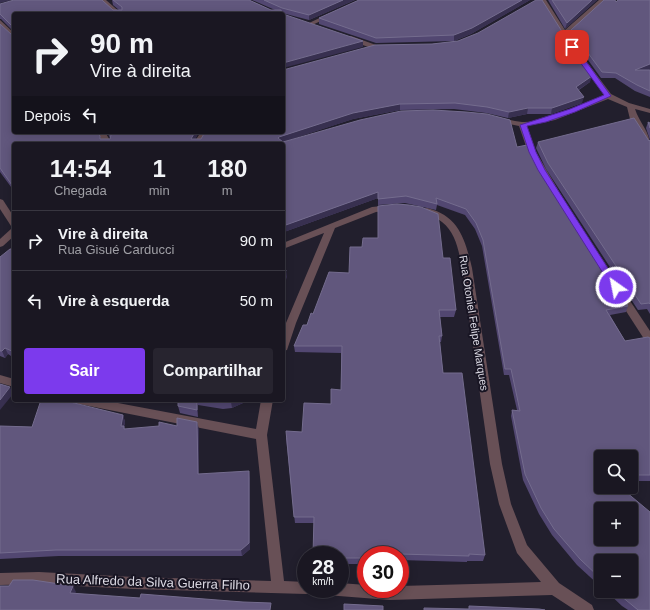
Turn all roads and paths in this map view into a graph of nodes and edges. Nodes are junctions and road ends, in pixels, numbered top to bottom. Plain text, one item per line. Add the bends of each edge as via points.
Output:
1 (543, 0) edge
2 (603, 0) edge
3 (106, 2) edge
4 (116, 12) edge
5 (337, 12) edge
6 (0, 22) edge
7 (323, 28) edge
8 (343, 34) edge
9 (12, 35) edge
10 (564, 35) junction
11 (375, 47) junction
12 (389, 47) edge
13 (361, 51) edge
14 (608, 96) junction
15 (630, 106) junction
16 (650, 112) edge
17 (487, 116) edge
18 (523, 125) junction
19 (650, 143) edge
20 (0, 202) edge
21 (405, 207) edge
22 (418, 210) edge
23 (569, 215) edge
24 (12, 221) edge
25 (331, 228) junction
26 (578, 228) edge
27 (12, 233) edge
28 (0, 244) edge
29 (285, 245) edge
30 (650, 339) edge
31 (285, 341) edge
32 (0, 379) edge
33 (12, 382) edge
34 (89, 402) edge
35 (267, 402) edge
36 (261, 435) junction
37 (0, 579) edge
38 (278, 586) junction
39 (297, 587) edge
40 (554, 588) junction
41 (349, 590) edge
42 (587, 610) edge

1 - 10 street
2 - 10 street
3 - 4 street
5 - 7 street via 307,23
6 - 9 street
8 - 11 street
10 - 14 street
11 - 12 street
11 - 13 street
14 - 15 street
14 - 18 street via 544,121
15 - 16 street
15 - 19 street via 634,119
17 - 18 street
18 - 23 street via 532,152
20 - 24 street
21 - 25 street via 375,209
22 - 40 street, Rua Otoniel Felipe Marques via 430,212 448,221 460,238 467,268 496,464 505,504 522,549
25 - 29 street
25 - 31 street
26 - 30 street
27 - 28 street
32 - 33 street
34 - 36 street
35 - 36 street
36 - 38 street
37 - 38 street, Rua Alfredo da Silva Guerra Filho
38 - 39 street, Rua Alfredo da Silva Guerra Filho
40 - 41 street via 390,593
40 - 42 street, Rua Otoniel Felipe Marques

